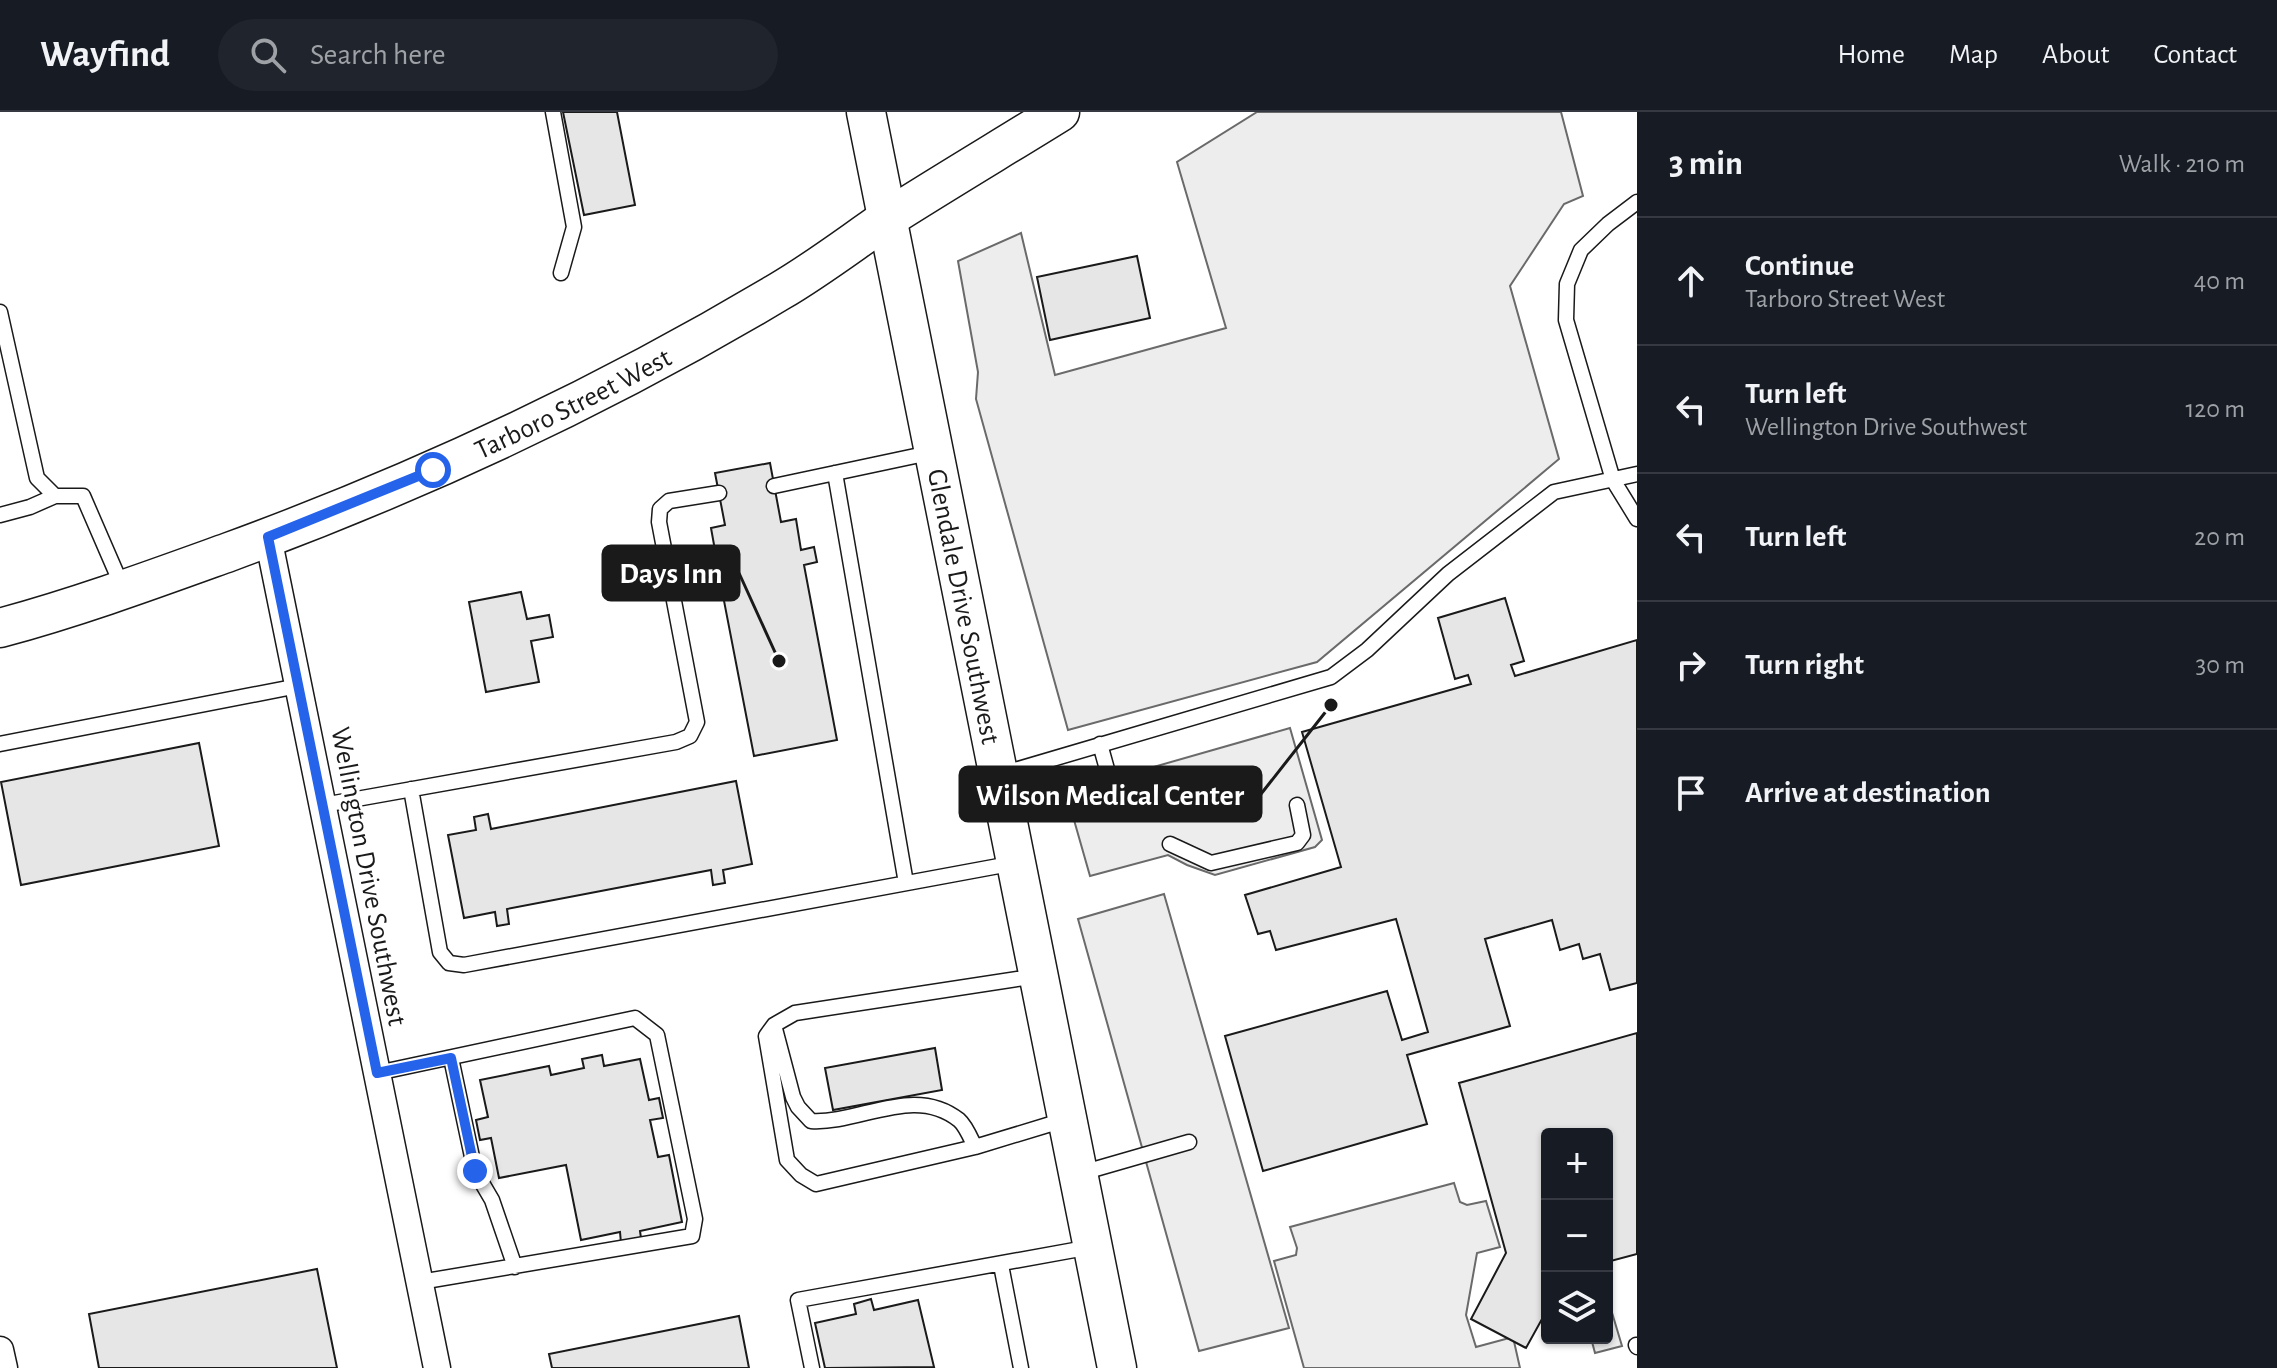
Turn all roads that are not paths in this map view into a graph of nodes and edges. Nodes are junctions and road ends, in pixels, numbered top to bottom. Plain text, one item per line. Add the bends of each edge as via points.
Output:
1 (553, 112) edge
2 (866, 112) edge
3 (1060, 112) edge
4 (1637, 202) edge
5 (887, 219) junction
6 (561, 273) dead end
7 (0, 312) edge
8 (934, 452) junction
9 (835, 473) junction
10 (1637, 474) edge
11 (1613, 480) junction
12 (774, 486) dead end
13 (719, 493) dead end
14 (55, 496) junction
15 (0, 515) edge
16 (1637, 519) edge
17 (268, 537) junction
18 (124, 591) junction
19 (0, 628) edge
20 (298, 686) junction
21 (0, 744) edge
22 (1100, 744) junction
23 (998, 775) junction
24 (1110, 780) dead end
25 (411, 789) junction
26 (323, 805) junction
27 (1297, 805) dead end
28 (1170, 844) dead end
29 (1015, 863) junction
30 (906, 883) junction
31 (1038, 976) junction
32 (774, 1025) junction
33 (451, 1058) junction
34 (377, 1073) junction
35 (1067, 1119) junction
36 (1189, 1142) dead end
37 (975, 1147) junction
38 (1078, 1174) junction
39 (1091, 1247) junction
40 (1001, 1265) junction
41 (515, 1267) junction
42 (420, 1282) junction
43 (0, 1350) edge
44 (4, 1368) edge
45 (437, 1368) edge
46 (812, 1368) edge
47 (1021, 1368) edge
48 (1117, 1368) edge

1 - 6 lane via 574,227
2 - 5 street, Glendale Drive Southwest
3 - 5 street, Tarboro Street West
4 - 11 lane via 1581,250 1567,284 1566,320
5 - 8 street, Glendale Drive Southwest
5 - 17 street, Tarboro Street West via 782,290 617,381 433,470
7 - 14 lane via 37,478
8 - 9 lane
8 - 23 street, Glendale Drive Southwest
9 - 12 lane
9 - 30 lane
10 - 11 lane
11 - 16 lane
11 - 22 lane via 1554,492 1448,574 1331,677
13 - 25 lane via 669,501 660,509 697,722 690,736
14 - 15 lane
14 - 18 lane via 83,496
17 - 18 street, Tarboro Street West
17 - 20 street, Wellington Drive Southwest
18 - 19 street, Tarboro Street West
20 - 21 lane
20 - 26 street, Wellington Drive Southwest
22 - 23 lane
22 - 24 lane
23 - 29 street, Glendale Drive Southwest
25 - 26 lane
25 - 30 lane via 440,952 449,963 464,965
26 - 34 street, Wellington Drive Southwest
27 - 28 lane via 1303,835 1297,843 1211,863
29 - 30 lane
29 - 31 street, Glendale Drive Southwest
31 - 32 lane via 795,1013
31 - 35 street, Glendale Drive Southwest
32 - 37 lane via 793,1097 811,1121 831,1122 898,1106 934,1107 961,1121
32 - 37 lane via 766,1036 787,1160 809,1180 816,1184
33 - 34 lane
33 - 41 lane via 475,1171 492,1200
33 - 41 lane via 635,1018 657,1035 695,1219 692,1236
34 - 42 street, Wellington Drive Southwest
35 - 37 lane
35 - 38 street, Glendale Drive Southwest
36 - 38 lane
38 - 39 street, Glendale Drive Southwest
39 - 40 lane
39 - 48 street, Glendale Drive Southwest
40 - 46 lane via 798,1300
40 - 47 lane
41 - 42 lane
42 - 45 street, Wellington Drive Southwest
43 - 44 street

